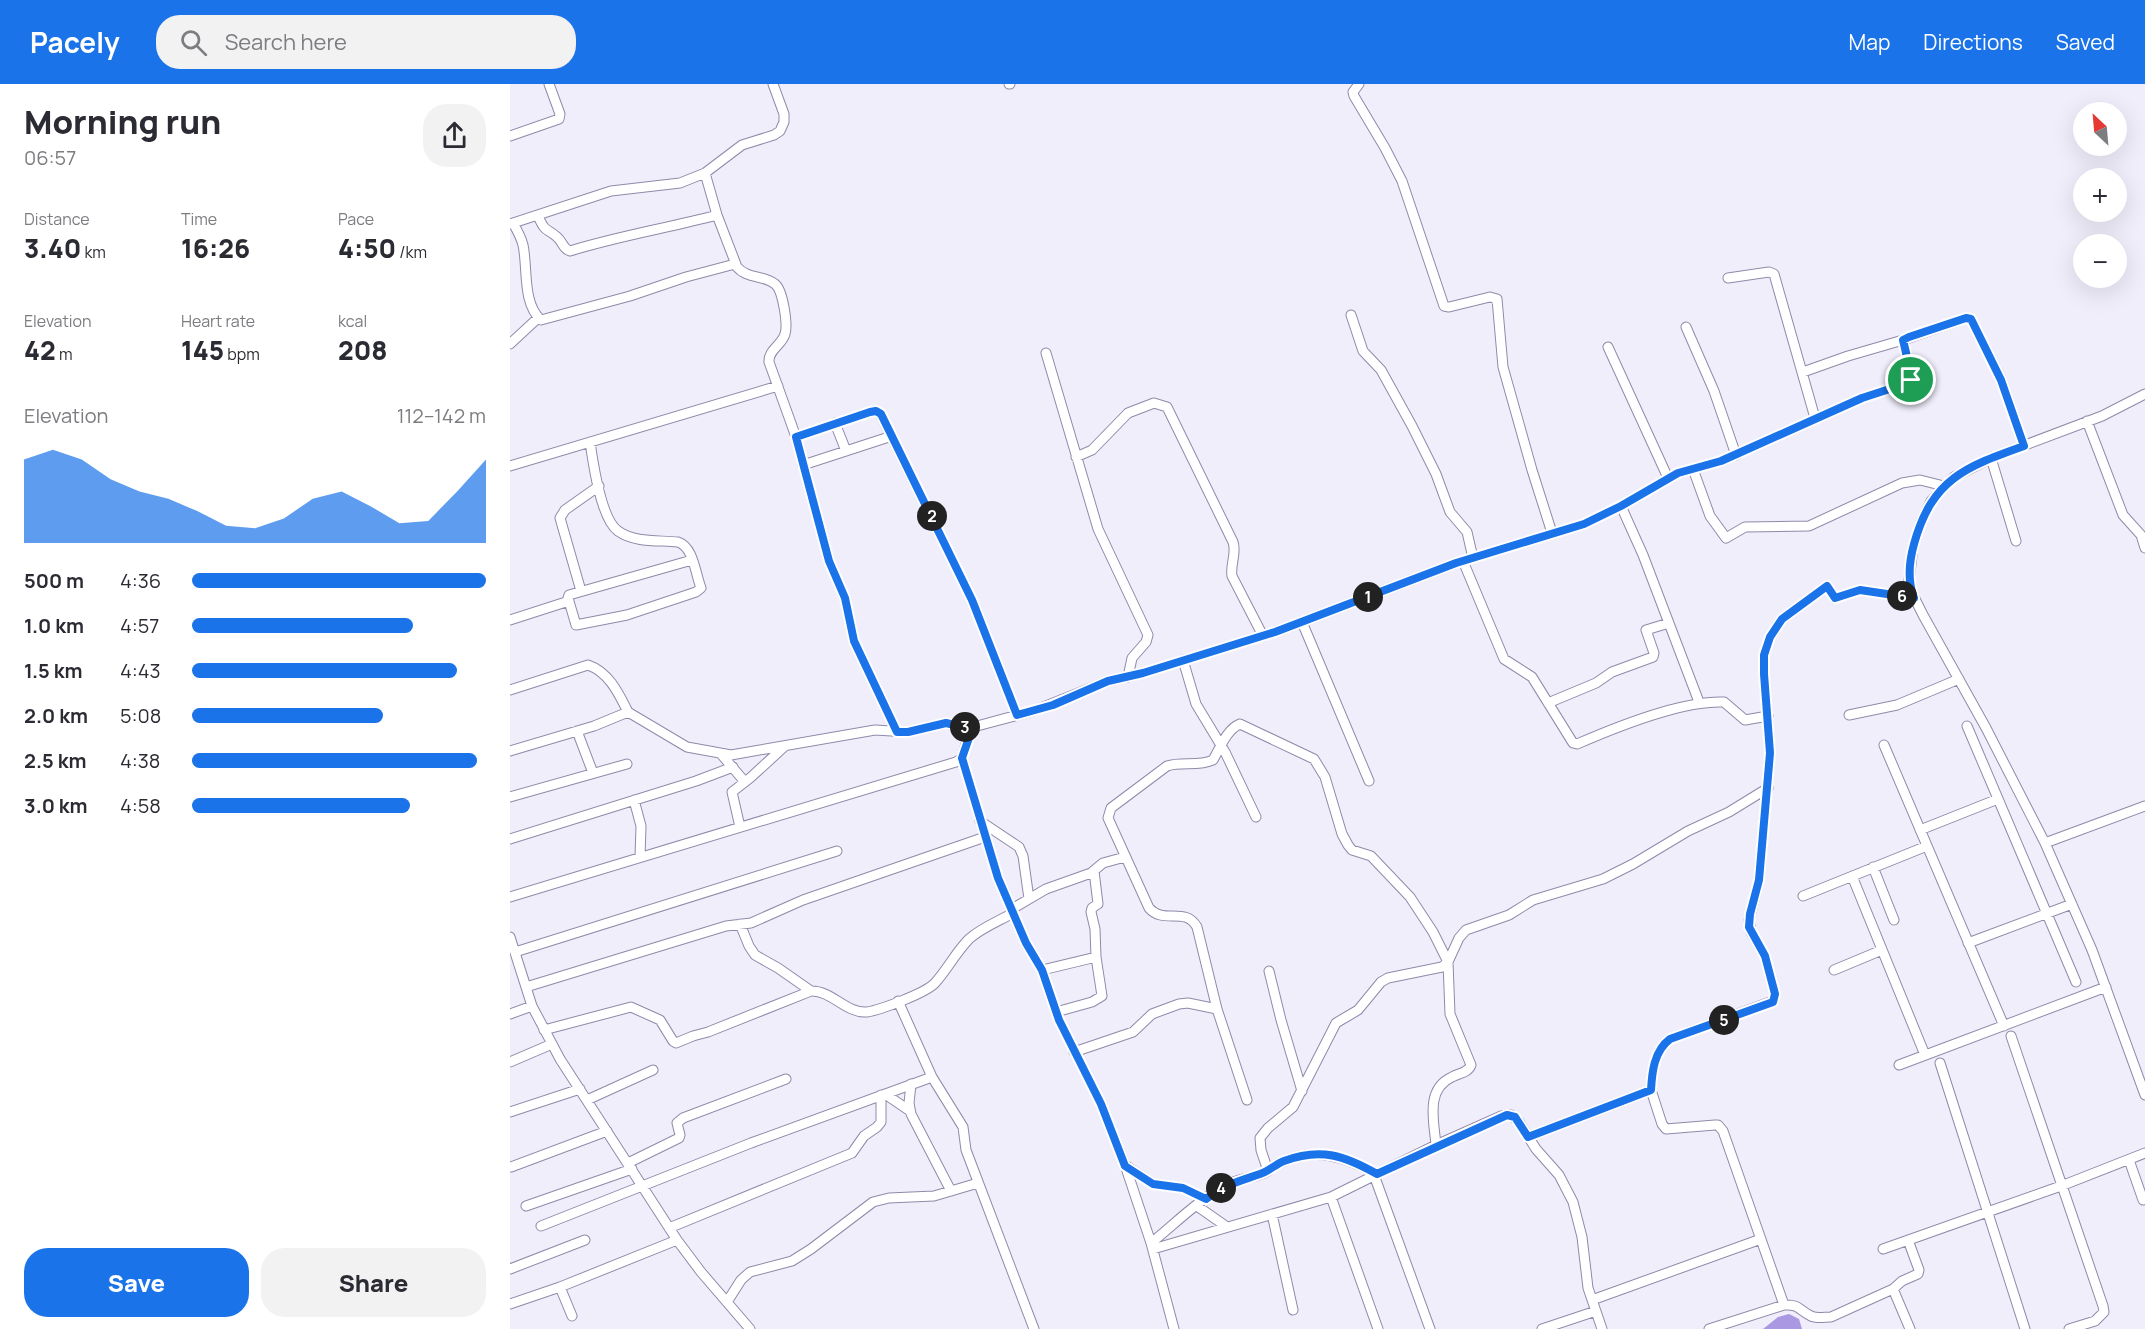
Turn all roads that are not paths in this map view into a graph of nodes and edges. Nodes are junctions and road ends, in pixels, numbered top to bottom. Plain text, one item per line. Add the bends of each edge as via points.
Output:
1 (549, 84) edge
2 (773, 84) edge
3 (1359, 84) edge
4 (510, 136) edge
5 (705, 172) junction
6 (717, 215) junction
7 (538, 216) junction
8 (512, 223) edge
9 (735, 264) junction
10 (1728, 279) dead end
11 (1351, 315) dead end
12 (538, 318) junction
13 (1686, 327) dead end
14 (1903, 340) junction
15 (510, 344) edge
16 (1608, 347) dead end
17 (1046, 353) dead end
18 (1803, 372) junction
19 (778, 386) junction
20 (2145, 394) edge
21 (1815, 418) junction
22 (2087, 421) junction
23 (835, 423) junction
24 (892, 436) junction
25 (796, 437) junction
26 (590, 442) junction
27 (2024, 446) junction
28 (846, 451) junction
29 (1736, 454) junction
30 (1076, 457) junction
31 (1991, 458) junction
32 (803, 465) junction
33 (510, 466) edge
34 (1693, 469) junction
35 (1668, 478) junction
36 (599, 486) junction
37 (1944, 486) junction
38 (1621, 506) junction
39 (2145, 523) edge
40 (2135, 528) junction
41 (1552, 532) junction
42 (2016, 541) dead end
43 (2145, 548) edge
44 (1473, 558) junction
45 (692, 560) junction
46 (1463, 561) junction
47 (581, 591) junction
48 (1914, 598) junction
49 (568, 602) junction
50 (510, 620) edge
51 (1302, 622) junction
52 (1669, 623) junction
53 (1263, 636) junction
54 (1183, 660) junction
55 (1128, 676) junction
56 (1959, 679) junction
57 (510, 690) edge
58 (1699, 702) junction
59 (1548, 703) junction
60 (628, 712) junction
61 (1017, 715) junction
62 (1849, 715) dead end
63 (1768, 716) junction
64 (1967, 726) dead end
65 (972, 729) junction
66 (578, 731) junction
67 (897, 732) junction
68 (1220, 745) junction
69 (1884, 745) dead end
70 (785, 746) junction
71 (510, 751) edge
72 (721, 754) junction
73 (962, 758) junction
74 (627, 764) dead end
75 (733, 767) junction
76 (593, 773) junction
77 (1369, 781) dead end
78 (745, 782) junction
79 (1768, 788) junction
80 (510, 797) edge
81 (1998, 799) junction
82 (634, 800) junction
83 (2145, 806) edge
84 (1256, 817) dead end
85 (980, 821) junction
86 (740, 827) junction
87 (1920, 830) junction
88 (985, 837) junction
89 (510, 839) edge
90 (2044, 843) junction
91 (1927, 846) junction
92 (837, 852) dead end
93 (640, 857) junction
94 (1125, 857) junction
95 (1873, 867) junction
96 (1094, 871) junction
97 (1852, 876) junction
98 (1803, 896) dead end
99 (510, 897) edge
100 (1029, 899) junction
101 (2072, 904) junction
102 (1012, 911) junction
103 (2048, 913) junction
104 (1894, 920) dead end
105 (740, 924) junction
106 (510, 937) edge
107 (1968, 943) junction
108 (1882, 950) junction
109 (515, 952) junction
110 (1096, 957) junction
111 (1448, 963) junction
112 (520, 969) junction
113 (1042, 970) junction
114 (1834, 970) dead end
115 (1269, 971) dead end
116 (510, 972) edge
117 (2076, 982) dead end
118 (526, 987) junction
119 (2106, 987) junction
120 (811, 991) junction
121 (898, 1001) junction
122 (532, 1006) junction
123 (1217, 1009) junction
124 (1056, 1012) junction
125 (510, 1014) edge
126 (2004, 1026) junction
127 (544, 1030) junction
128 (2011, 1036) dead end
129 (552, 1044) junction
130 (1074, 1052) junction
131 (1925, 1055) junction
132 (510, 1062) edge
133 (1940, 1063) dead end
134 (1899, 1065) dead end
135 (653, 1070) dead end
136 (932, 1077) junction
137 (786, 1079) dead end
138 (911, 1084) junction
139 (580, 1089) junction
140 (1651, 1090) junction
141 (1302, 1091) junction
142 (883, 1095) junction
143 (2145, 1095) edge
144 (587, 1100) junction
145 (1247, 1100) dead end
146 (910, 1111) junction
147 (510, 1112) edge
148 (607, 1131) junction
149 (1528, 1137) junction
150 (1436, 1145) junction
151 (2145, 1154) edge
152 (2129, 1160) junction
153 (630, 1166) junction
154 (1125, 1166) junction
155 (511, 1167) edge
156 (1268, 1171) junction
157 (1376, 1175) junction
158 (978, 1183) junction
159 (2061, 1186) junction
160 (643, 1187) junction
161 (951, 1191) junction
162 (1331, 1197) junction
163 (1206, 1199) junction
164 (2143, 1200) dead end
165 (526, 1206) dead end
166 (1197, 1206) junction
167 (1987, 1212) junction
168 (1272, 1214) junction
169 (541, 1226) dead end
170 (1227, 1227) junction
171 (669, 1228) junction
172 (1761, 1239) junction
173 (585, 1240) dead end
174 (677, 1240) junction
175 (1908, 1240) junction
176 (1152, 1246) junction
177 (1883, 1249) dead end
178 (510, 1269) edge
179 (560, 1287) junction
180 (1893, 1289) junction
181 (1592, 1300) junction
182 (727, 1302) junction
183 (510, 1304) edge
184 (1784, 1305) junction
185 (1293, 1310) dead end
186 (1596, 1311) junction
187 (572, 1316) dead end
188 (748, 1327) edge
189 (735, 1329) edge
190 (1034, 1329) edge
191 (1174, 1329) edge
192 (1378, 1329) edge
193 (1430, 1329) edge
194 (1542, 1329) edge
195 (1602, 1329) edge
196 (1709, 1329) edge
197 (1910, 1329) edge
198 (2025, 1329) edge
199 (2069, 1329) edge

1 - 4 street via 560,119
2 - 5 street via 784,114 780,131 747,143
3 - 41 street via 1354,96 1402,181 1444,306 1496,298 1503,367
5 - 6 street
5 - 7 street via 680,183 611,191
6 - 7 street via 570,251 546,230
6 - 9 street
7 - 8 street
8 - 12 street via 523,247 526,288
9 - 12 street via 543,320
9 - 19 street via 743,273 777,287 786,333 768,358
10 - 18 street via 1774,274
11 - 44 street via 1362,350 1381,370 1431,465 1450,512 1467,532
12 - 15 street
13 - 29 street
14 - 18 street
14 - 21 street via 1911,380
14 - 27 street via 1970,318 2001,380
16 - 35 street
17 - 30 street
18 - 21 street
19 - 25 street
19 - 26 street
20 - 22 street
21 - 29 street
22 - 27 street
22 - 40 street via 2123,515
23 - 24 street via 876,411
23 - 25 street
23 - 28 street
24 - 28 street
24 - 61 street via 972,600
25 - 32 street
26 - 33 street
26 - 36 street
27 - 31 street
28 - 32 street
29 - 34 street
30 - 53 street via 1096,447 1128,413 1155,403 1167,407 1233,542 1232,576
30 - 55 street via 1098,529 1148,635 1132,658
31 - 37 street
31 - 42 street
32 - 67 street via 829,561 845,598 854,641
34 - 35 street
34 - 37 street via 1710,516 1726,538 1745,527 1809,526 1902,483 1920,480
35 - 38 street
36 - 45 street via 608,517 618,531 647,541 682,543
36 - 47 street via 565,510 560,518
37 - 48 street via 1931,501 1913,547 1909,580
38 - 41 street via 1584,524
38 - 52 street
39 - 40 street
40 - 43 street
41 - 44 street
44 - 46 street
45 - 47 street
45 - 49 street via 700,590 677,599 579,625 574,623
46 - 51 street
46 - 59 street via 1500,653 1532,677
47 - 49 street via 569,595
48 - 56 street
48 - 63 street via 1860,590 1835,598 1827,586 1790,612 1777,625 1766,646
49 - 50 street
51 - 53 street
51 - 77 street
52 - 58 street
52 - 59 street via 1646,630 1653,657
53 - 54 street
54 - 55 street
54 - 68 street via 1196,704
55 - 61 street
56 - 62 street via 1897,705
56 - 90 street
57 - 60 street via 588,665 611,682
58 - 59 street via 1575,744
58 - 63 street via 1726,703 1743,720
60 - 66 street
60 - 72 street via 687,747
61 - 65 street
63 - 79 street
64 - 81 street
65 - 67 street via 946,723
65 - 73 street
66 - 71 street
66 - 76 street
67 - 70 street via 867,731
68 - 84 street
68 - 94 street via 1213,760 1167,766 1111,808 1107,818
68 - 111 street via 1240,724 1314,759 1325,777 1348,845 1371,856 1410,897
69 - 87 street
70 - 72 street
70 - 78 street
72 - 75 street
73 - 85 street
73 - 86 street
74 - 76 street
75 - 78 street
75 - 82 street
76 - 80 street
78 - 86 street via 731,794
79 - 111 street via 1610,877 1533,900 1509,915 1466,930
79 - 140 street via 1759,880 1749,927 1765,956 1775,998 1670,1039 1653,1069
81 - 87 street
81 - 103 street
82 - 89 street
82 - 93 street via 642,834
83 - 90 street
85 - 88 street
85 - 100 street via 1019,847
86 - 93 street
87 - 91 street
88 - 102 street
88 - 105 street
90 - 101 street
91 - 95 street
91 - 107 street
92 - 109 street
93 - 99 street
94 - 96 street via 1103,863
94 - 123 street via 1153,912 1187,917 1194,922
95 - 97 street
95 - 104 street
96 - 100 street
96 - 110 street via 1098,904 1091,912
97 - 98 street
97 - 108 street
100 - 102 street
101 - 103 street
101 - 119 street
102 - 113 street
102 - 121 street via 968,940 930,988
103 - 107 street
103 - 117 street
105 - 118 street
105 - 120 street via 755,955
106 - 109 street
107 - 126 street
108 - 114 street
108 - 131 street
109 - 112 street
110 - 113 street
110 - 124 street via 1101,997
111 - 141 street via 1438,969 1381,982 1358,1010 1336,1023
111 - 150 street via 1450,1014 1471,1065 1468,1071 1446,1081 1433,1098
112 - 116 street
112 - 118 street
113 - 124 street
115 - 141 street
118 - 122 street
119 - 126 street
119 - 143 street
120 - 121 street via 861,1012
120 - 127 street via 676,1043 660,1020 631,1007
121 - 136 street
122 - 125 street
122 - 127 street
123 - 130 street via 1183,1003 1152,1014 1133,1032
123 - 145 street
124 - 130 street
126 - 131 street
127 - 129 street
128 - 159 street
129 - 132 street
129 - 139 street
130 - 154 street via 1101,1104
131 - 134 street
133 - 167 street
135 - 144 street
136 - 138 street
136 - 158 street via 963,1127 966,1150
137 - 153 street via 683,1118 677,1123 679,1138
138 - 142 street
138 - 146 street
139 - 144 street
139 - 147 street
140 - 149 street
140 - 172 street via 1666,1129 1715,1125 1721,1128
141 - 156 street via 1290,1111 1260,1138
142 - 146 street
142 - 160 street
142 - 171 street via 881,1122 852,1153
144 - 148 street
146 - 161 street
148 - 153 street
148 - 155 street
149 - 150 street via 1515,1117 1507,1115
149 - 181 street via 1560,1175 1573,1202
150 - 157 street
151 - 152 street
152 - 159 street
152 - 164 street
153 - 160 street
153 - 165 street
154 - 163 street via 1153,1184 1183,1188
154 - 176 street
156 - 157 street via 1286,1160 1319,1154 1345,1158
156 - 163 street via 1231,1183
157 - 162 street
157 - 193 street
158 - 161 street
158 - 190 street
159 - 167 street
159 - 199 street via 2104,1312 2095,1321
160 - 169 street
160 - 171 street
161 - 182 street via 873,1202 792,1261 750,1272
162 - 168 street
162 - 192 street
163 - 166 street
166 - 170 street
166 - 176 street
167 - 175 street
167 - 198 street
168 - 170 street
168 - 185 street
170 - 176 street
171 - 174 street
172 - 181 street
172 - 184 street
173 - 178 street
174 - 179 street
174 - 182 street
175 - 177 street
175 - 180 street via 1918,1274
176 - 191 street
179 - 183 street
179 - 187 street
180 - 184 street via 1831,1317 1811,1316 1792,1304
180 - 197 street
181 - 186 street
182 - 188 street
184 - 196 street
186 - 194 street
186 - 195 street
188 - 189 street

